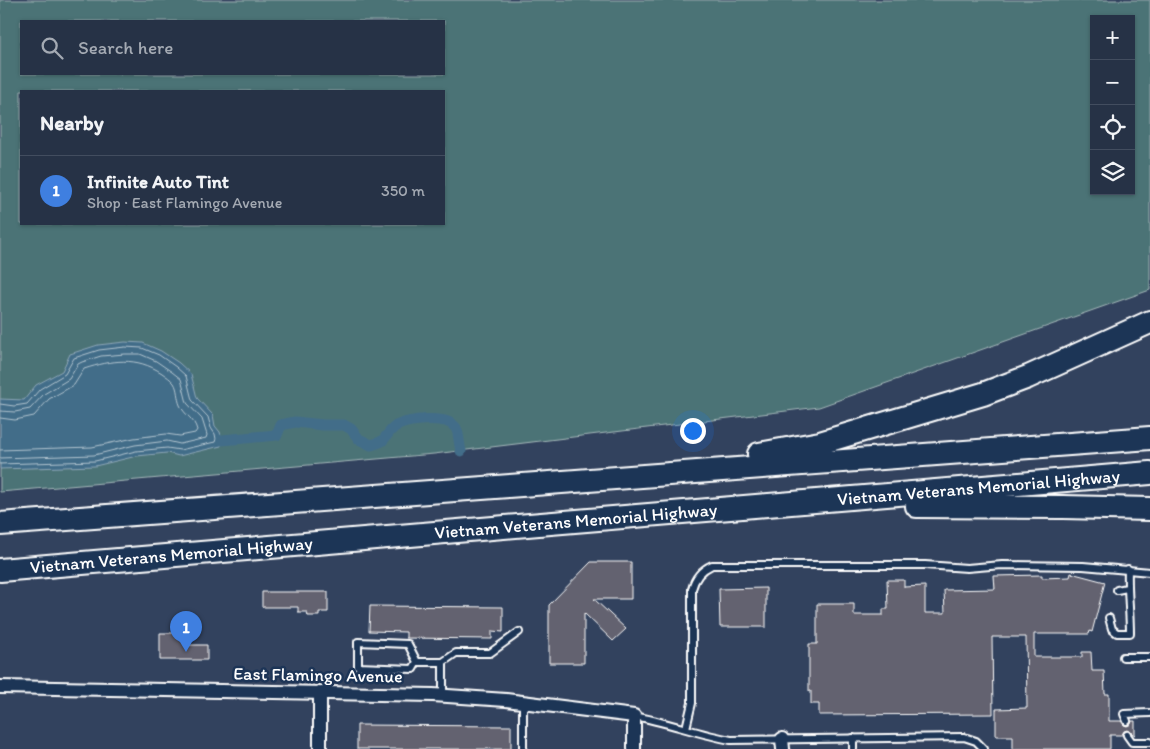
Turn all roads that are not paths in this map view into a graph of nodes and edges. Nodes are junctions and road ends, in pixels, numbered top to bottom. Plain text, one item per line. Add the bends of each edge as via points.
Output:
1 (1150, 322) edge
2 (1150, 438) edge
3 (669, 473) junction
4 (1150, 473) edge
5 (776, 505) junction
6 (1150, 509) edge
7 (0, 524) edge
8 (1128, 569) junction
9 (0, 570) edge
10 (1150, 572) edge
11 (1128, 588) junction
12 (1117, 590) dead end
13 (1109, 618) dead end
14 (519, 632) dead end
15 (1123, 657) dead end
16 (1150, 657) edge
17 (417, 662) junction
18 (443, 662) junction
19 (0, 687) edge
20 (320, 692) junction
21 (443, 695) junction
22 (523, 703) junction
23 (1150, 713) edge
24 (634, 716) junction
25 (1126, 721) dead end
26 (686, 728) junction
27 (1127, 735) dead end
28 (853, 738) junction
29 (1150, 742) edge
30 (783, 744) edge
31 (320, 749) edge
32 (523, 749) edge
33 (634, 749) edge
34 (853, 749) edge
35 (984, 749) edge

1 - 3 highway via 982,394 820,443
2 - 3 highway, Vietnam Veterans Memorial Highway
3 - 7 highway, Vietnam Veterans Memorial Highway
4 - 5 highway, Vietnam Veterans Memorial Highway
5 - 6 highway
5 - 9 highway, Vietnam Veterans Memorial Highway
8 - 10 lane
8 - 11 lane
8 - 26 lane via 925,565 707,567 698,574 692,589 692,703
11 - 12 lane
11 - 13 lane via 1130,633 1117,633 1112,629
14 - 18 lane via 490,653 456,653
15 - 16 lane
17 - 17 lane via 408,644 358,642 358,667 413,669
17 - 18 lane
18 - 21 lane
19 - 20 street, East Flamingo Avenue
20 - 21 street, East Flamingo Avenue
20 - 31 street
21 - 22 street, East Flamingo Avenue
22 - 24 street, East Flamingo Avenue
22 - 32 lane
23 - 25 lane via 1124,714
24 - 26 lane
24 - 33 street
26 - 30 lane via 706,736
27 - 29 lane via 1132,742
28 - 30 lane
28 - 34 lane
28 - 35 lane via 964,737 976,741

